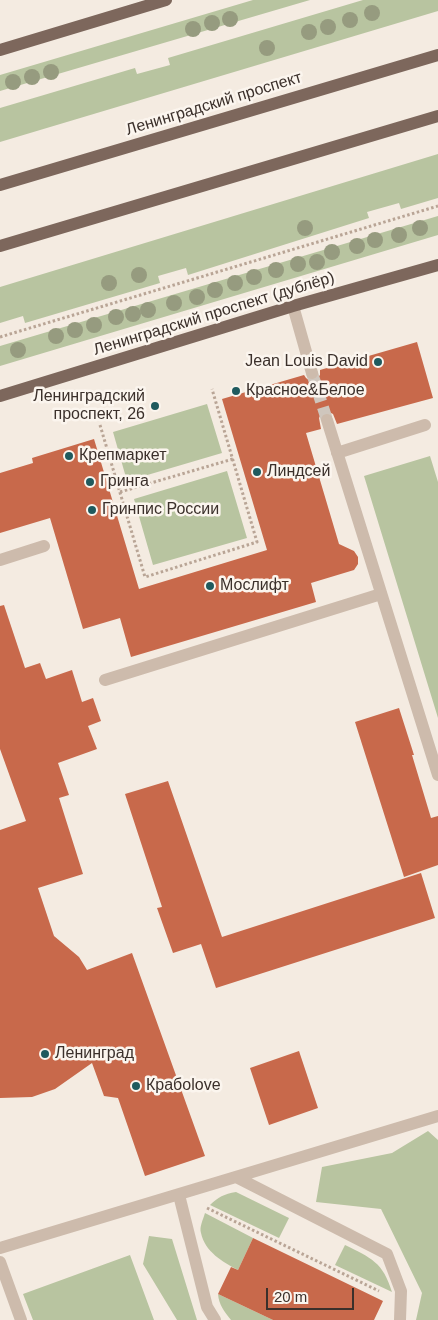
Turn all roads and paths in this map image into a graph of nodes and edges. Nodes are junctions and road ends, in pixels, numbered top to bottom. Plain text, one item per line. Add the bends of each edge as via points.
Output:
1 (166, 0) edge
2 (0, 50) edge
3 (438, 55) edge
4 (438, 116) edge
5 (0, 185) edge
6 (438, 206) edge
7 (0, 246) edge
8 (438, 265) edge
9 (293, 306) junction
10 (0, 337) edge
11 (312, 373) tunnel mouth
12 (212, 389) dead end
13 (0, 396) edge
14 (327, 420) tunnel mouth
15 (100, 425) dead end
16 (425, 425) dead end
17 (337, 453) junction
18 (233, 459) junction
19 (120, 492) junction
20 (44, 546) dead end
21 (0, 560) edge
22 (381, 594) junction
23 (105, 680) dead end
24 (438, 775) edge
25 (438, 1116) edge
26 (236, 1177) junction
27 (179, 1195) junction
28 (0, 1248) edge
29 (0, 1262) edge
30 (401, 1302) junction
31 (21, 1320) edge
32 (215, 1320) edge
33 (400, 1320) edge

1 - 2 main road
3 - 5 main road, Ленинградский проспект
4 - 7 main road
6 - 10 path
8 - 9 main road, Ленинградский проспект (дублёр)
9 - 11 lane
9 - 13 main road, Ленинградский проспект (дублёр)
12 - 18 path
14 - 17 lane
15 - 19 path
16 - 17 lane
17 - 22 lane
18 - 19 path
18 - 19 path via 258,542 145,577
20 - 21 lane
22 - 23 lane
22 - 24 lane
25 - 26 lane
26 - 27 lane
26 - 30 lane via 387,1254 401,1291
27 - 28 lane
27 - 30 path
27 - 32 lane via 207,1307
29 - 31 lane
30 - 33 lane

